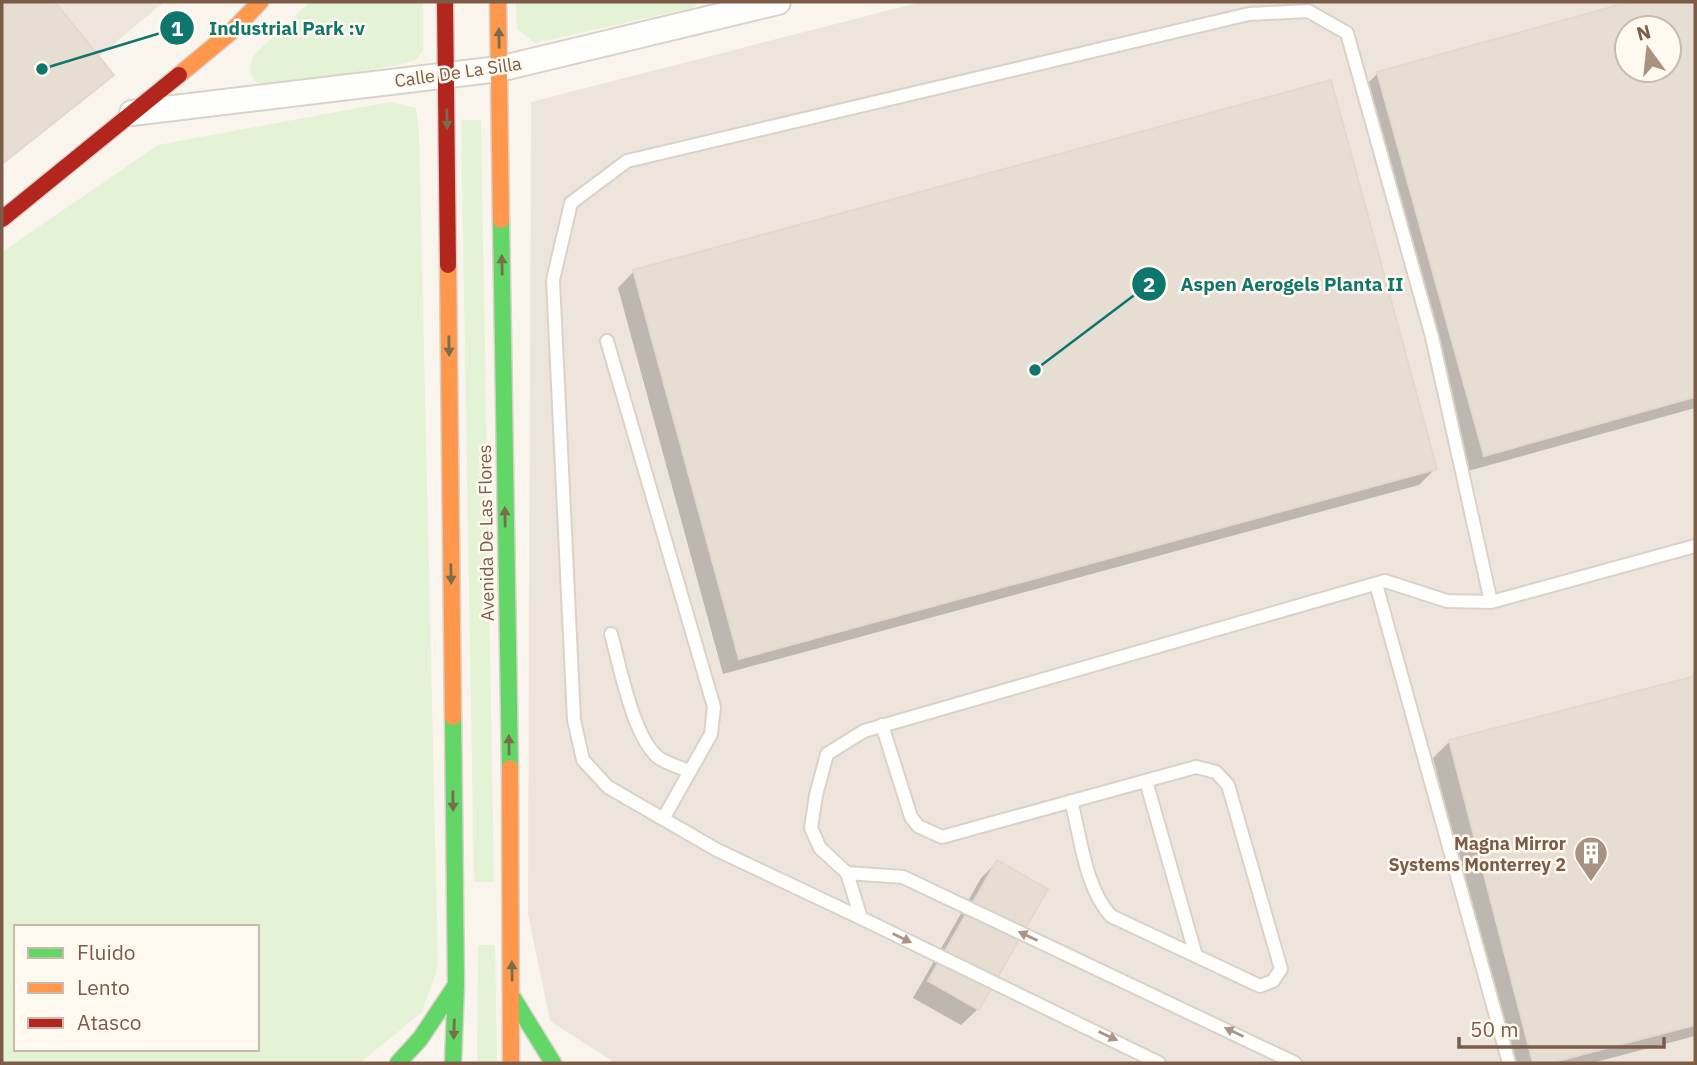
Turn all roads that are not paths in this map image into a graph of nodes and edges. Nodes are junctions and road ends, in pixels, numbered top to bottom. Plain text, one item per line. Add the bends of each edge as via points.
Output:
1 (260, 2) edge
2 (445, 2) edge
3 (498, 2) edge
4 (778, 2) edge
5 (499, 69) junction
6 (446, 75) junction
7 (132, 113) junction
8 (2, 219) edge
9 (607, 341) dead end
10 (1695, 546) edge
11 (1376, 584) junction
12 (1491, 602) junction
13 (611, 634) dead end
14 (882, 725) junction
15 (690, 772) junction
16 (1146, 781) junction
17 (1071, 801) junction
18 (663, 819) junction
19 (847, 873) junction
20 (455, 911) junction
21 (511, 911) junction
22 (861, 918) junction
23 (1196, 956) junction
24 (456, 985) junction
25 (513, 996) junction
26 (398, 1063) edge
27 (453, 1063) edge
28 (511, 1063) edge
29 (553, 1063) edge
30 (1159, 1063) edge
31 (1295, 1063) edge
32 (1508, 1063) edge

1 - 7 street via 232,32
2 - 6 street, Avenida De Las Flores
5 -> 3 street, Avenida De Las Flores
4 - 5 street, Calle De La Silla
5 - 6 street, Calle De La Silla
21 -> 5 street, Avenida De Las Flores
6 - 7 street, Calle De La Silla
6 -> 20 street, Avenida De Las Flores
7 - 8 street
9 - 15 lane via 714,707 711,734
10 - 12 lane
11 - 12 lane via 1385,581 1447,601
11 - 14 lane
11 - 32 lane
12 - 18 lane via 1432,337 1348,33 1308,11 1249,14 626,161 571,203 553,280 574,720 583,760 608,787
13 - 15 lane via 648,746 660,758
14 - 17 lane via 911,817 918,826 942,837
14 - 19 lane via 827,754 816,795 811,828 820,848
15 - 18 lane
16 - 17 lane
16 - 23 lane
16 - 23 lane via 1196,767 1216,772 1228,785 1281,969 1273,981 1260,986
17 - 23 lane via 1100,904 1111,916
18 - 22 lane via 717,850
19 - 22 lane
31 -> 19 lane via 903,877
20 - 21 street
20 - 24 street, Avenida De Las Flores
25 -> 21 street, Avenida De Las Flores
22 -> 30 lane
24 - 26 street
24 -> 27 street, Avenida De Las Flores
25 - 28 street, Avenida De Las Flores
25 - 29 street

